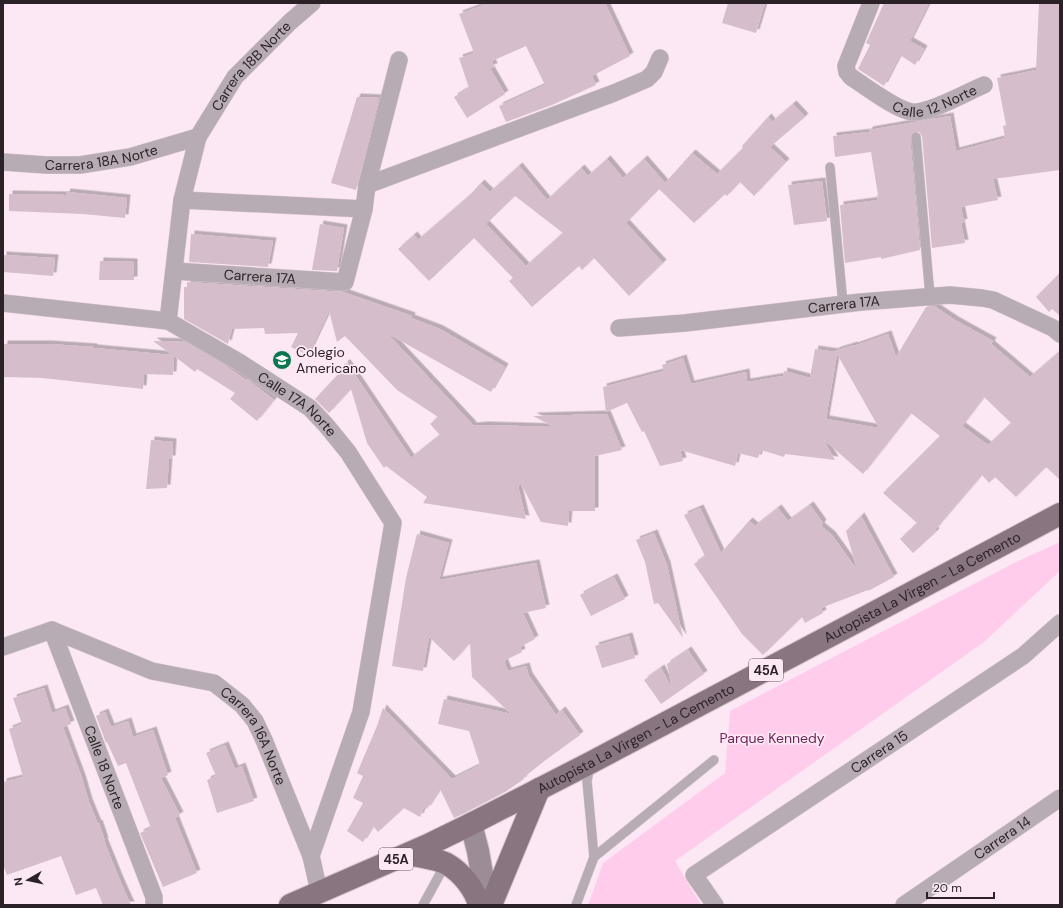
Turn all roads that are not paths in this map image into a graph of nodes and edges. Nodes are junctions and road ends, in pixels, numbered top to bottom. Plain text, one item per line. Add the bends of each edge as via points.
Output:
1 (312, 3) edge
2 (871, 3) edge
3 (660, 58) dead end
4 (399, 60) dead end
5 (984, 85) dead end
6 (198, 137) junction
7 (916, 137) dead end
8 (3, 162) edge
9 (830, 167) dead end
10 (367, 185) junction
11 (182, 200) junction
12 (364, 209) junction
13 (174, 271) junction
14 (930, 296) junction
15 (3, 303) edge
16 (843, 304) junction
17 (168, 321) junction
18 (619, 328) dead end
19 (1060, 334) edge
20 (1060, 514) edge
21 (1060, 623) edge
22 (52, 630) junction
23 (3, 647) edge
24 (714, 760) dead end
25 (590, 763) junction
26 (539, 789) junction
27 (1060, 798) edge
28 (471, 824) junction
29 (408, 854) junction
30 (311, 856) junction
31 (594, 857) junction
32 (446, 863) junction
33 (319, 891) junction
34 (154, 905) edge
35 (290, 905) edge
36 (423, 905) edge
37 (479, 905) edge
38 (482, 905) edge
39 (491, 905) edge
40 (576, 905) edge
41 (715, 905) edge
42 (904, 905) edge

1 - 6 street, Carrera 18B Norte via 235,77
2 - 5 street, Calle 12 Norte via 846,66 850,77 895,106 912,112 938,106
3 - 10 street via 654,72 647,79
4 - 10 street
6 - 8 street, Carrera 18A Norte via 130,157 80,165
6 - 11 street, Carrera 18B Norte
7 - 14 lane
9 - 16 lane
10 - 12 street
11 - 12 street
11 - 13 street, Carrera 18B Norte
12 - 13 street, Carrera 17A via 345,282
13 - 17 street, Carrera 18B Norte
14 - 16 street, Carrera 17A
14 - 19 street, Carrera 17A via 957,295 993,300 1053,328
15 - 17 street
16 - 18 street, Carrera 17A via 685,323
17 - 30 street, Calle 17A Norte via 239,362 310,408 348,452 393,523 361,712
20 - 25 main road, Autopista La Virgen - La Cemento / 45A
21 - 41 street, Carrera 15 via 1023,656 694,875
22 - 23 street
22 - 30 street, Carrera 16A Norte via 152,671 214,683 242,705 255,721 264,740
22 - 34 street, Calle 18 Norte via 154,897
24 - 31 lane
25 - 26 main road, Autopista La Virgen - La Cemento / 45A
25 - 31 lane via 587,781
26 - 28 main road, Autopista La Virgen - La Cemento / 45A
26 - 39 main road
27 - 42 street, Carrera 14
28 - 29 main road, Autopista La Virgen - La Cemento / 45A
28 - 38 street via 482,874
29 - 32 main road
29 - 33 main road, Autopista La Virgen - La Cemento / 45A
30 - 33 street, Carrera 16A Norte
31 - 40 lane
32 - 36 lane
32 - 37 main road via 465,879
33 - 35 main road, Autopista La Virgen - La Cemento / 45A

